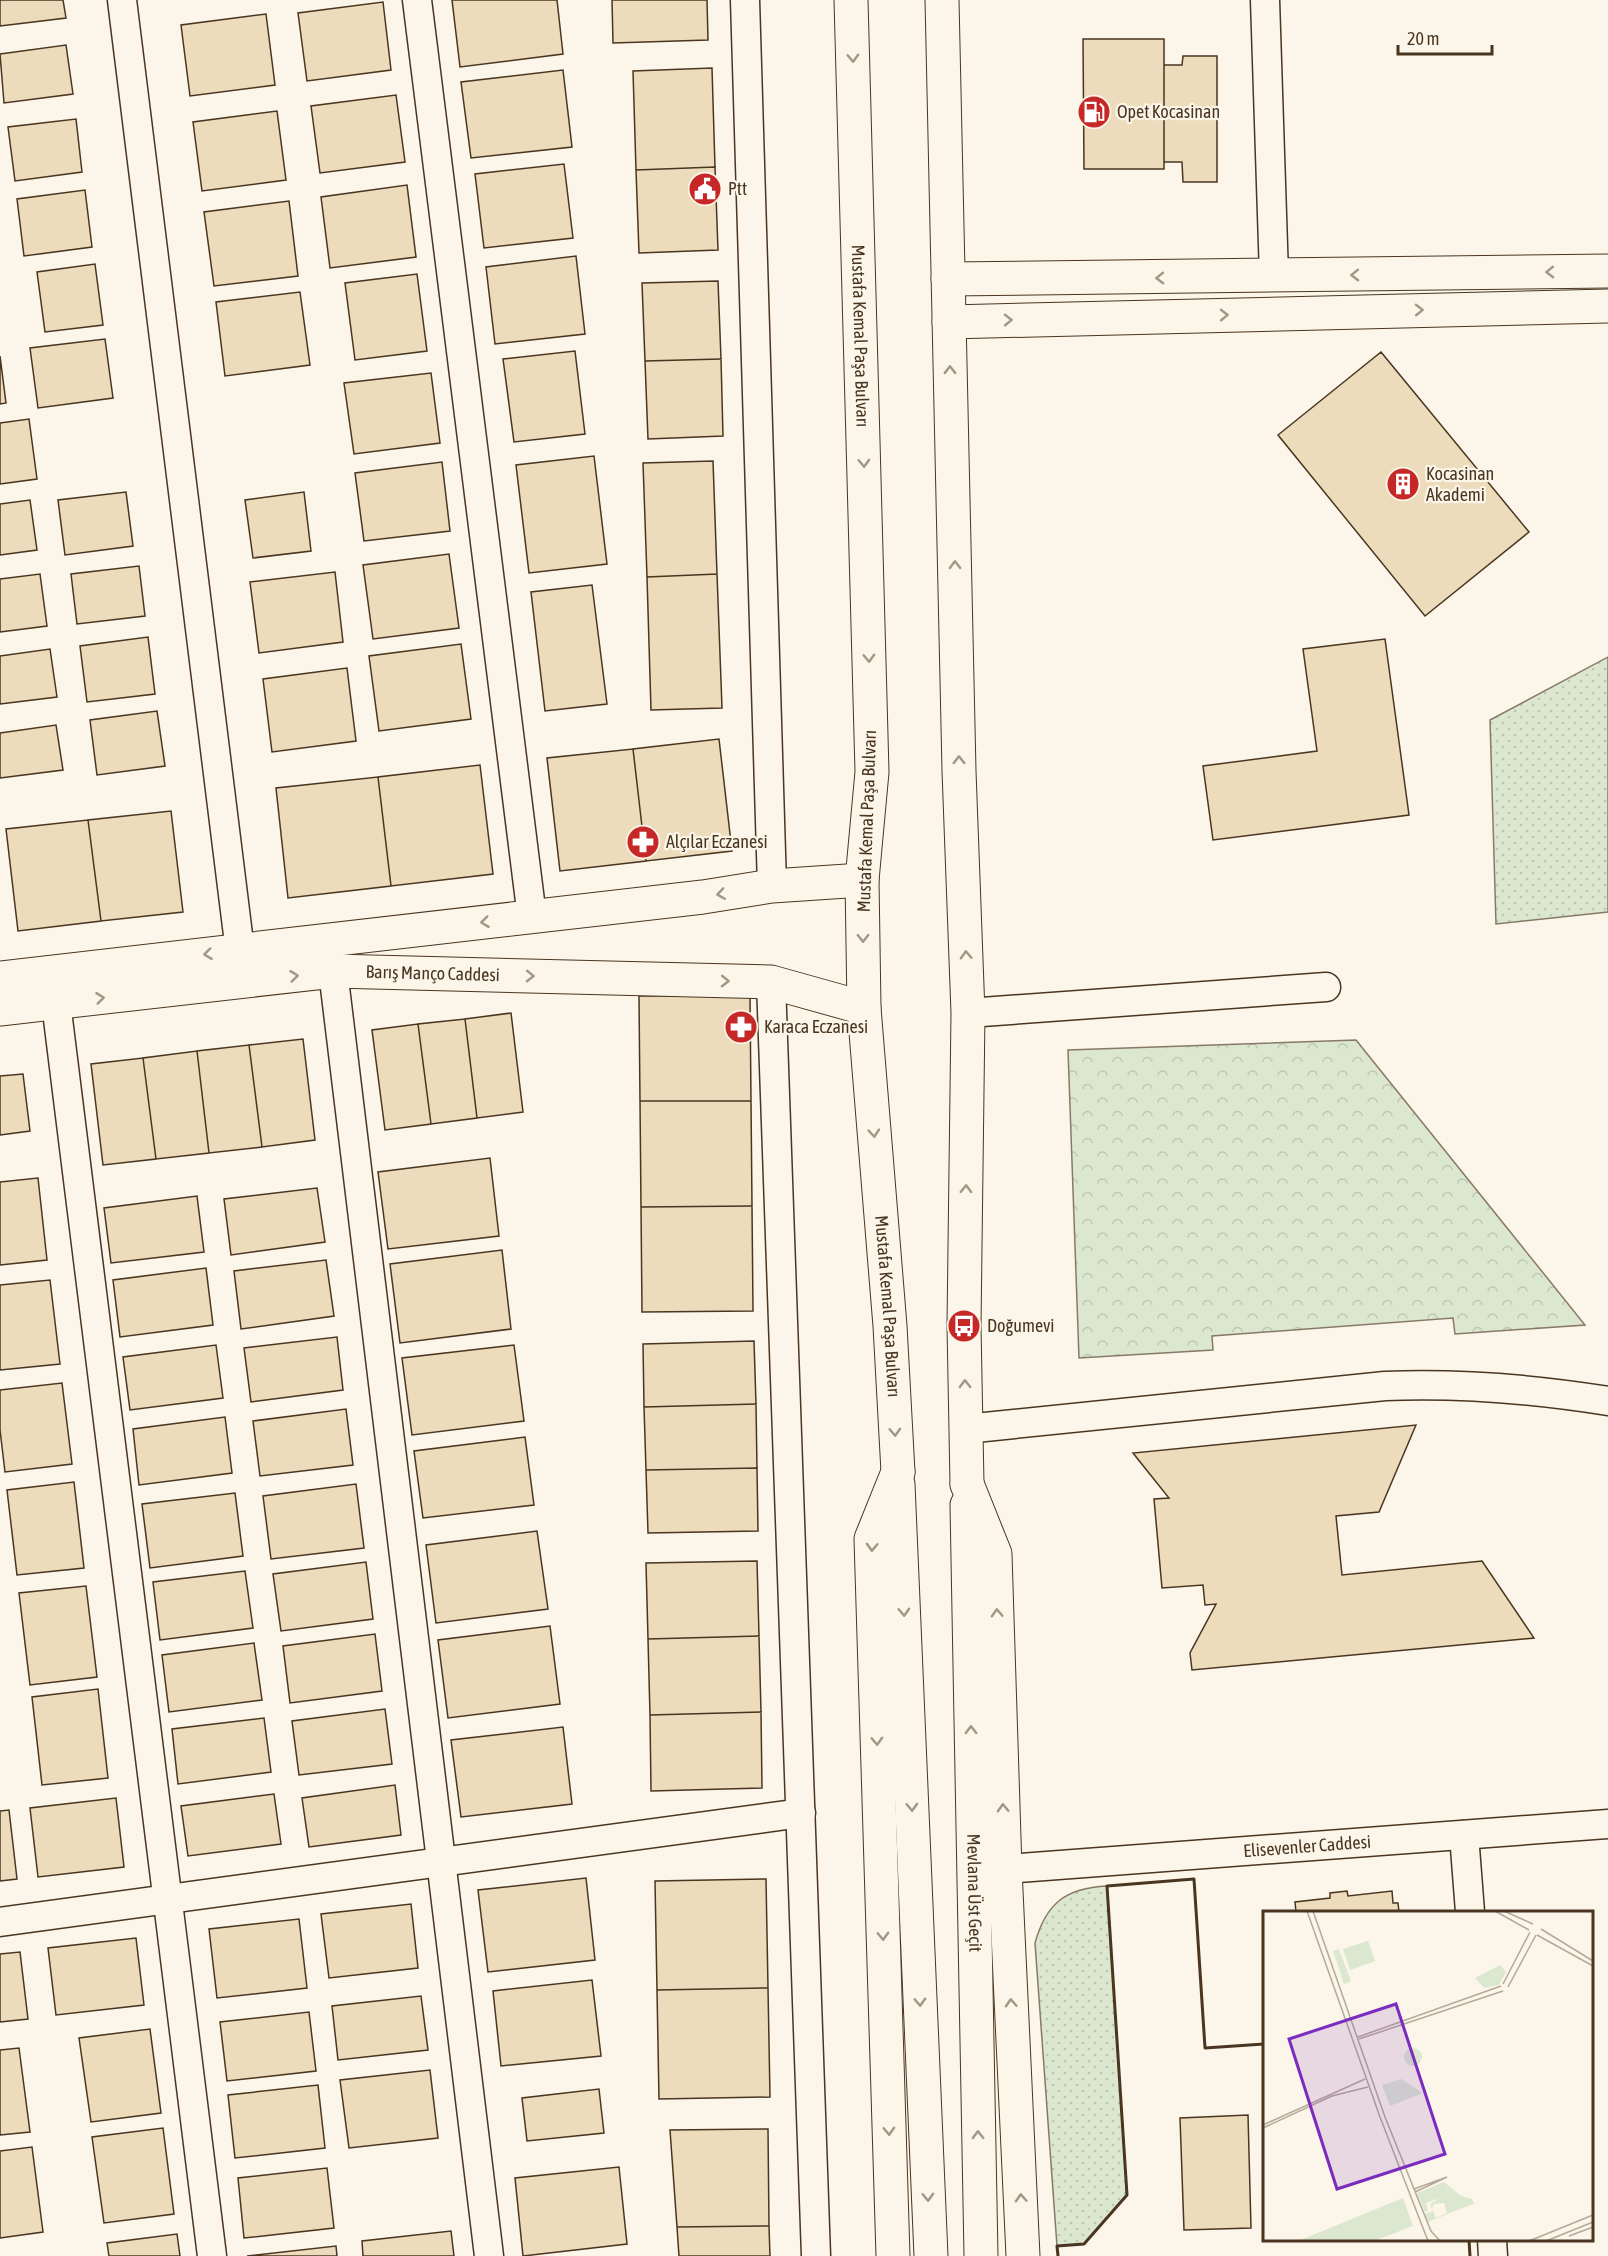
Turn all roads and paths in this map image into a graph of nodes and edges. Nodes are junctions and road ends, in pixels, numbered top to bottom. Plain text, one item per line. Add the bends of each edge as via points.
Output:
1 (122, 0) edge
2 (417, 0) edge
3 (745, 0) edge
4 (851, 0) edge
5 (942, 0) edge
6 (1265, 0) edge
7 (1608, 271) edge
8 (1274, 276) junction
9 (948, 279) junction
10 (1608, 306) edge
11 (949, 322) junction
12 (862, 880) junction
13 (772, 886) junction
14 (532, 917) junction
15 (240, 951) junction
16 (333, 971) junction
17 (0, 978) edge
18 (771, 982) junction
19 (1326, 987) dead end
20 (56, 1003) junction
21 (864, 1008) junction
22 (0, 1009) edge
23 (968, 1013) junction
24 (1608, 1401) edge
25 (965, 1429) junction
26 (898, 1472) junction
27 (966, 1484) junction
28 (801, 1813) junction
29 (1608, 1824) edge
30 (1464, 1835) junction
31 (441, 1862) junction
32 (1005, 1869) junction
33 (167, 1899) junction
34 (1470, 1911) edge
35 (0, 1922) edge
36 (1492, 2241) edge
37 (212, 2256) edge
38 (489, 2256) edge
39 (816, 2256) edge
40 (893, 2256) edge
41 (931, 2256) edge
42 (981, 2256) edge
43 (1023, 2256) edge
44 (1493, 2256) edge

1 - 15 street
2 - 14 street
3 - 13 street
4 -> 12 main road, Mustafa Kemal Paşa Bulvarı via 872,772
5 - 9 main road
6 - 8 street
7 -> 8 main road
8 -> 9 main road
9 - 11 main road
11 -> 10 main road
23 -> 11 main road
12 - 13 main road, Barış Manço Caddesi
12 -> 21 main road, Mustafa Kemal Paşa Bulvarı
13 -> 14 main road, Barış Manço Caddesi
14 -> 15 main road, Barış Manço Caddesi
15 -> 17 main road, Barış Manço Caddesi
16 -> 18 main road, Barış Manço Caddesi
20 -> 16 main road, Barış Manço Caddesi
16 - 31 street
18 - 21 main road, Barış Manço Caddesi
18 - 28 street
19 - 23 street
20 - 22 main road, Barış Manço Caddesi
20 - 33 street
21 -> 26 main road, Mustafa Kemal Paşa Bulvarı
25 -> 23 main road
24 - 25 street via 1505,1387 1395,1386
25 - 27 main road
26 -> 40 main road via 871,1539
26 -> 41 main road, Mustafa Kemal Paşa Bulvarı
32 -> 27 main road via 995,1554
42 -> 27 main road, Mevlana Üst Geçit
28 - 31 street
28 - 39 street
29 - 30 street, Elisevenler Caddesi
30 - 32 street, Elisevenler Caddesi
30 - 34 street
31 - 33 street
31 - 38 street
43 -> 32 main road
33 - 35 street
33 - 37 street
36 - 44 street

